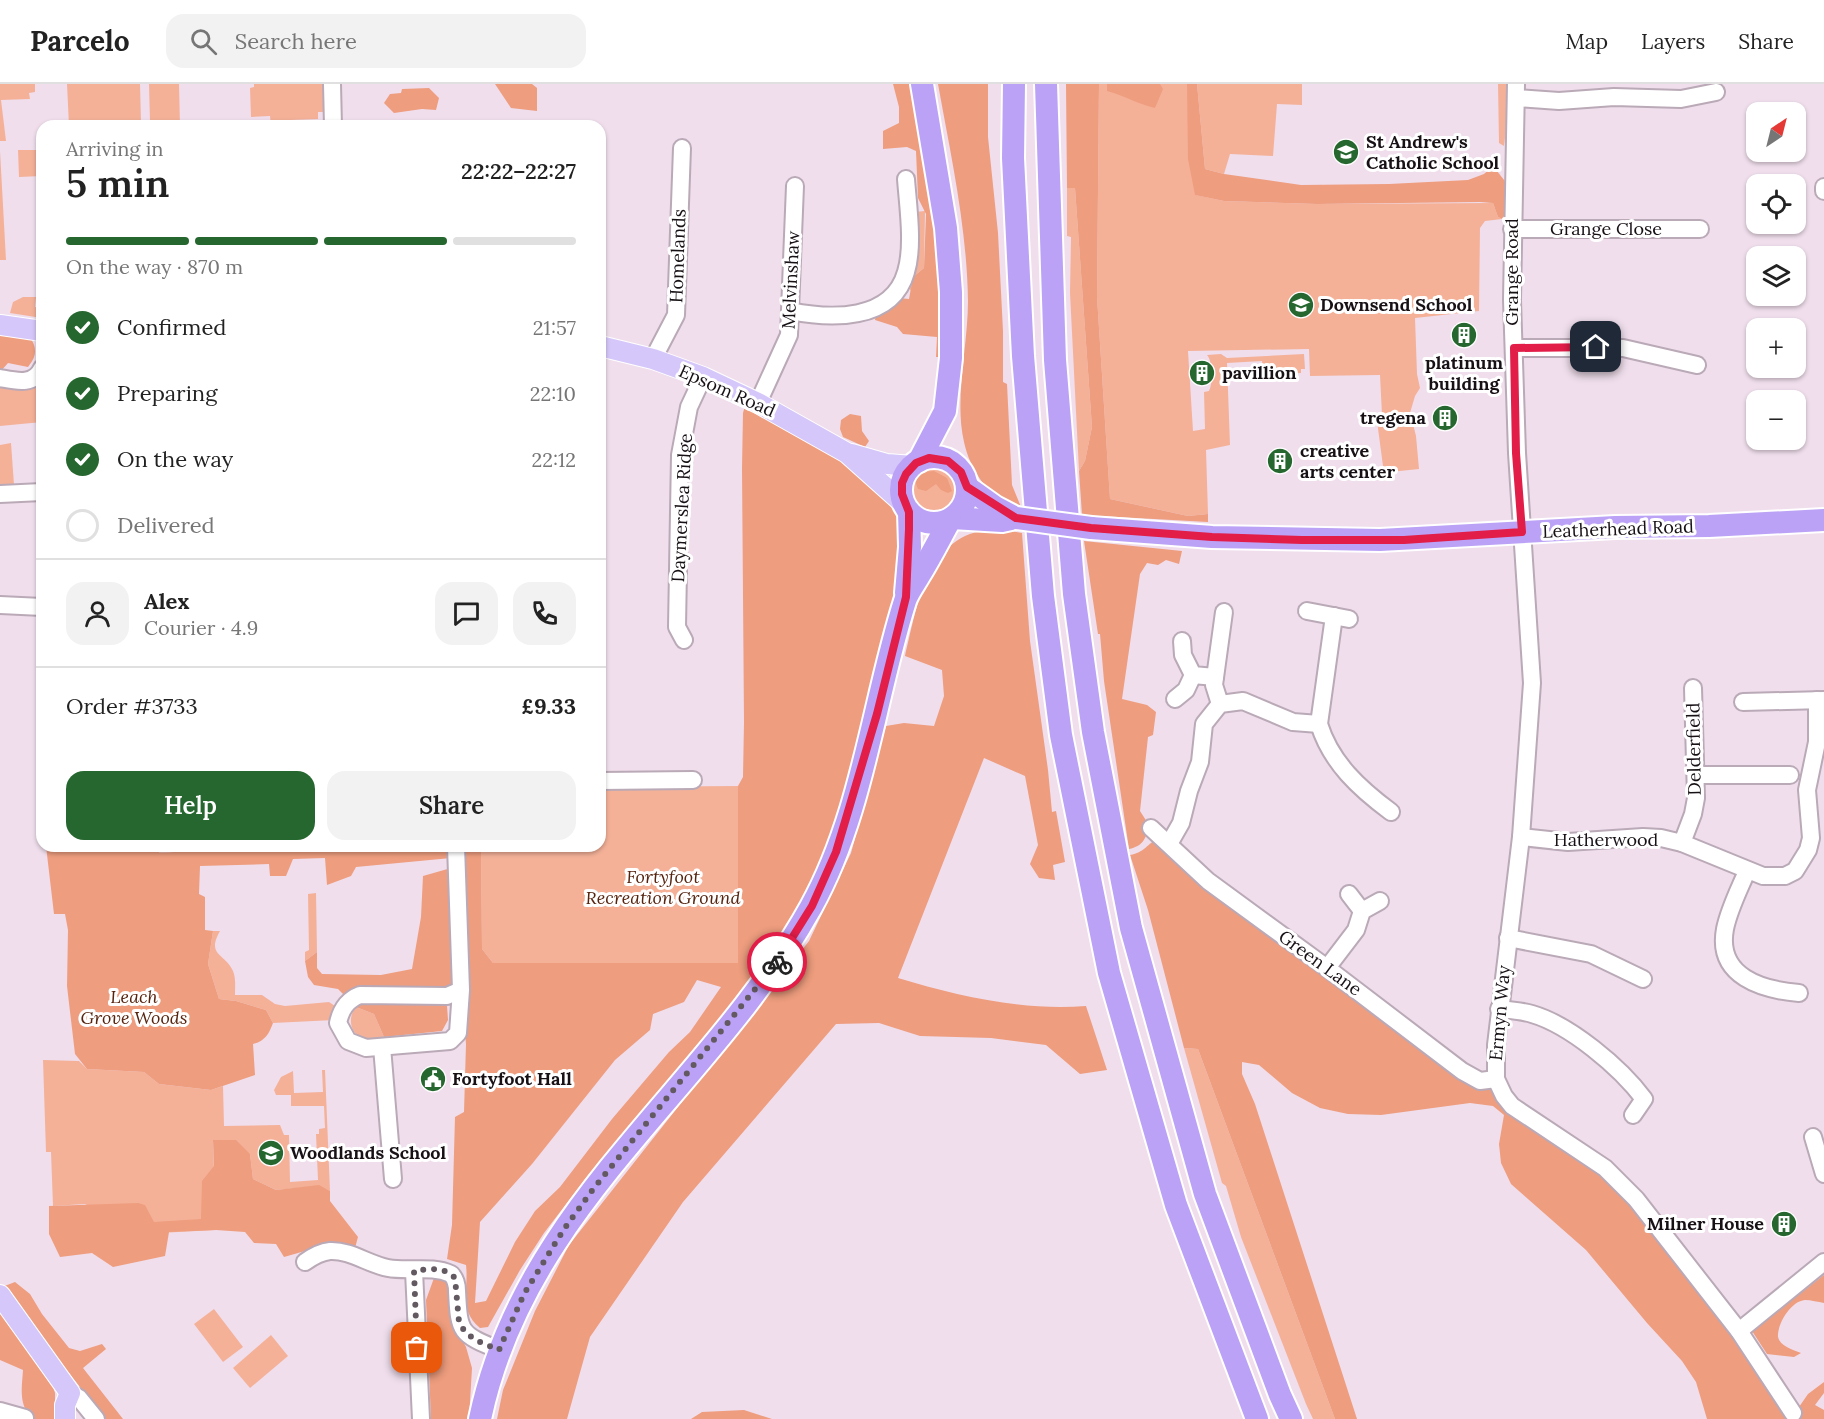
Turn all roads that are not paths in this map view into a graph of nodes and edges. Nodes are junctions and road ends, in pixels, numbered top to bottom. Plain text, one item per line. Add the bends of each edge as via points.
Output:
1 (332, 84) edge
2 (922, 84) edge
3 (1014, 84) edge
4 (1046, 84) edge
5 (1516, 91) edge
6 (1716, 92) dead end
7 (333, 120) edge
8 (682, 148) dead end
9 (906, 179) dead end
10 (795, 186) dead end
11 (1512, 229) junction
12 (1700, 229) dead end
13 (790, 311) junction
14 (0, 325) edge
15 (36, 330) edge
16 (606, 347) edge
17 (1514, 348) junction
18 (654, 359) junction
19 (1697, 365) dead end
20 (36, 375) edge
21 (703, 377) junction
22 (0, 378) edge
23 (758, 403) junction
24 (945, 411) junction
25 (847, 453) junction
26 (916, 463) junction
27 (956, 466) junction
28 (967, 487) junction
29 (36, 492) edge
30 (0, 494) edge
31 (906, 508) junction
32 (1016, 518) junction
33 (951, 519) junction
34 (1824, 520) edge
35 (1522, 532) junction
36 (906, 597) junction
37 (0, 605) edge
38 (36, 607) edge
39 (1307, 611) dead end
40 (1224, 612) dead end
41 (684, 640) dead end
42 (1182, 641) dead end
43 (1193, 675) junction
44 (1215, 677) junction
45 (1693, 688) dead end
46 (1175, 699) dead end
47 (1821, 700) edge
48 (1743, 702) dead end
49 (1220, 704) junction
50 (1319, 724) junction
51 (1696, 775) junction
52 (1790, 775) dead end
53 (693, 780) dead end
54 (606, 781) edge
55 (1391, 812) dead end
56 (1151, 828) dead end
57 (1521, 837) junction
58 (1682, 843) junction
59 (1169, 844) junction
60 (456, 852) edge
61 (1747, 871) junction
62 (1349, 894) dead end
63 (1380, 901) dead end
64 (1362, 911) junction
65 (1508, 938) junction
66 (1327, 968) junction
67 (1643, 979) dead end
68 (461, 990) junction
69 (1799, 993) dead end
70 (1499, 1009) junction
71 (382, 1047) junction
72 (1497, 1079) junction
73 (1634, 1115) dead end
74 (1813, 1137) dead end
75 (1824, 1173) edge
76 (393, 1179) dead end
77 (304, 1262) dead end
78 (1824, 1262) edge
79 (414, 1271) junction
80 (0, 1296) edge
81 (1739, 1331) junction
82 (499, 1350) junction
83 (70, 1393) junction
84 (0, 1411) edge
85 (1793, 1413) dead end
86 (26, 1418) edge
87 (65, 1419) edge
88 (96, 1419) edge
89 (421, 1419) edge
90 (480, 1419) edge
91 (1257, 1419) edge
92 (1292, 1419) edge

1 - 7 street
2 - 24 highway via 946,228 951,292 951,358
3 - 91 highway via 1023,356 1043,596 1061,735 1109,974 1176,1205
4 - 92 highway via 1055,360 1074,594 1093,732 1131,928 1204,1194
5 - 6 street via 1559,101 1614,97 1681,99
5 - 11 street, Grange Road
8 - 18 street, Homelands via 675,315
9 - 13 street via 907,269 896,292 884,303 854,315
10 - 13 street, Melvinshaw
11 - 12 street, Grange Close
11 - 17 street, Grange Road
13 - 23 street, Melvinshaw via 787,344
14 - 15 main road
16 - 18 main road, Epsom Road
17 - 19 street via 1623,348
17 - 35 street, Grange Road
18 - 21 main road, Epsom Road
20 - 22 street via 21,382
21 - 23 main road, Epsom Road
21 - 41 street, Daymerslea Ridge via 689,407 680,455 676,627
23 - 25 main road, Epsom Road
24 - 26 highway
24 - 27 highway
25 - 26 main road, Epsom Road via 887,464
25 - 31 main road, Epsom Road
26 - 27 highway via 938,458
26 - 31 highway via 902,483
27 - 28 highway
28 - 32 highway, Leatherhead Road
28 - 33 highway via 964,505
29 - 30 street
31 - 33 highway via 928,523
31 - 36 highway via 910,547
32 - 33 highway, Leatherhead Road
32 - 35 highway, Leatherhead Road, bridge via 1212,537 1313,540 1404,540
33 - 36 highway
34 - 35 highway, Leatherhead Road
35 - 57 street, Ermyn Way via 1532,683
36 - 82 highway via 845,826 812,906 762,983 564,1229 524,1294
37 - 38 street
39 - 50 street via 1341,617
40 - 44 street
42 - 43 street via 1183,655
43 - 44 street
43 - 46 street via 1186,690
44 - 49 street
45 - 51 street, Delderfield
47 - 48 street, Hatherwood
47 - 61 street, Hatherwood via 1807,790 1812,827 1808,850 1795,871 1785,876
49 - 50 street via 1243,700 1293,722
49 - 59 street via 1204,723 1200,762 1181,823
50 - 55 street via 1341,766
51 - 52 street
51 - 58 street, Delderfield via 1695,806
53 - 54 street
56 - 59 street, Green Lane
57 - 58 street, Hatherwood via 1568,842 1643,837
57 - 65 street, Ermyn Way
58 - 61 street, Hatherwood
59 - 66 street, Green Lane via 1208,881
60 - 68 street
61 - 69 street via 1724,932 1726,952 1732,966 1753,984
62 - 64 street
63 - 64 street
64 - 66 street via 1356,930
65 - 67 street via 1591,954
65 - 70 street, Ermyn Way
66 - 72 street, Green Lane via 1472,1078
68 - 71 street via 458,1033 450,1041
68 - 71 street via 447,996 360,994 352,998 340,1014 342,1033 356,1046
70 - 72 street, Ermyn Way
70 - 73 street via 1531,1014 1557,1025 1617,1068 1644,1099
71 - 76 street
72 - 81 street, Ermyn Way via 1512,1106 1605,1168 1622,1184
74 - 75 street
77 - 79 street via 328,1251 342,1252 387,1268
78 - 81 street
79 - 82 street via 438,1269 452,1274 462,1328 474,1339
79 - 89 street
80 - 83 main road
81 - 85 street, Ermyn Way
82 - 90 highway
83 - 87 main road
83 - 88 street
84 - 86 street

